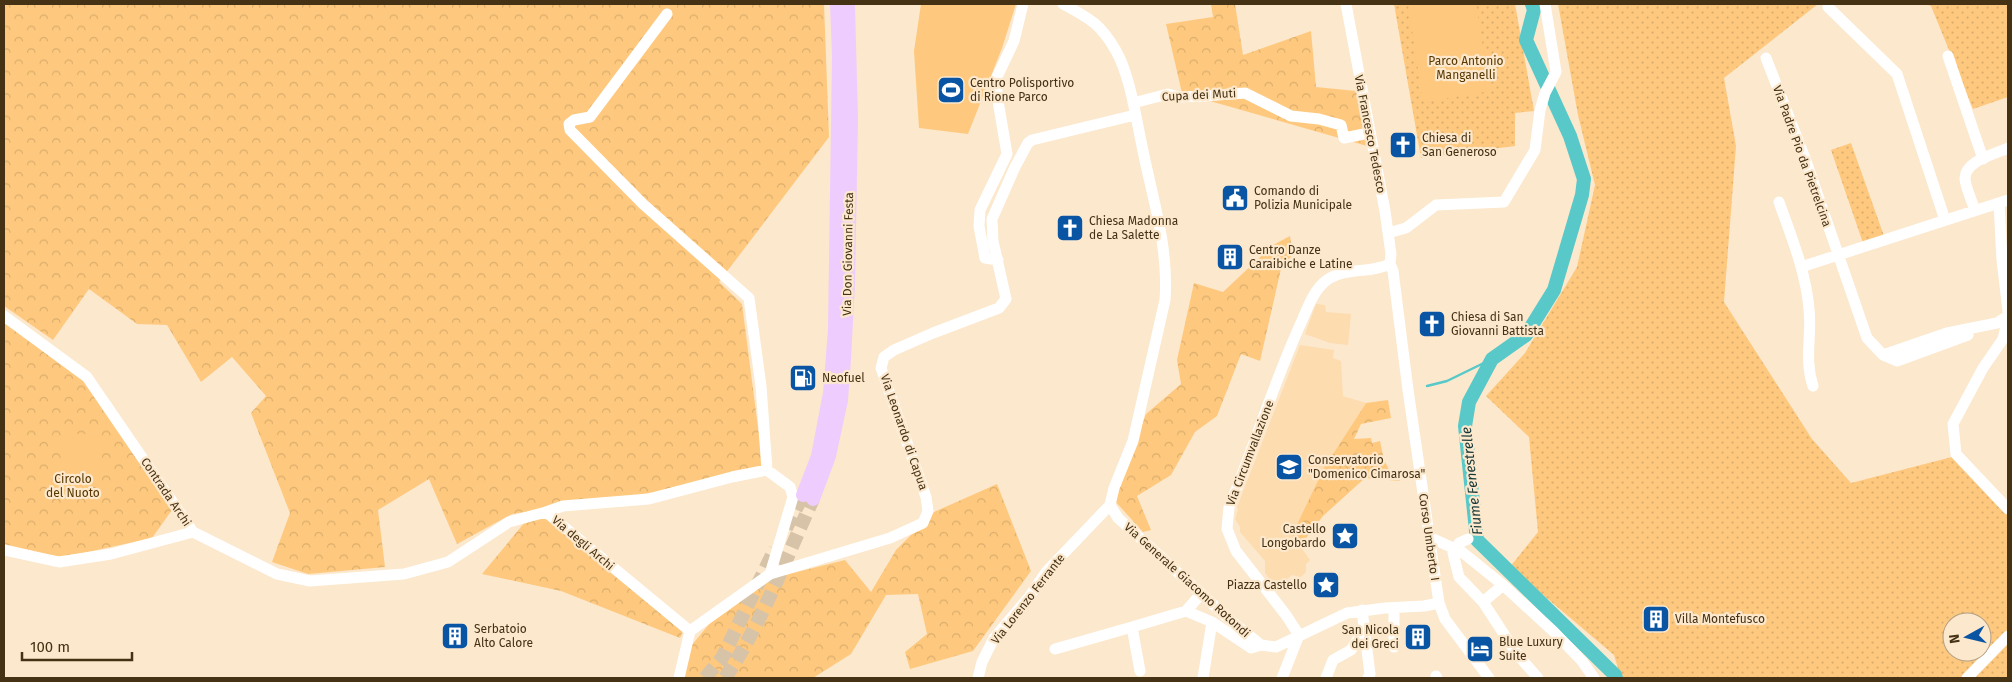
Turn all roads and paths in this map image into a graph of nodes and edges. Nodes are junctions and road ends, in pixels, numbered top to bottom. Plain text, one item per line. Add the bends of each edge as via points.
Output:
1 (837, 4) edge
2 (848, 4) edge
3 (1024, 4) edge
4 (1063, 4) edge
5 (1346, 4) edge
6 (1545, 4) edge
7 (1828, 7) dead end
8 (667, 14) dead end
9 (1948, 56) dead end
10 (1766, 58) dead end
11 (1134, 109) junction
12 (1369, 133) junction
13 (2008, 148) edge
14 (1983, 159) junction
15 (2004, 201) edge
16 (1779, 202) dead end
17 (1974, 210) junction
18 (1945, 220) junction
19 (1388, 233) junction
20 (1838, 254) junction
21 (998, 260) junction
22 (1390, 264) junction
23 (1801, 267) junction
24 (2008, 311) edge
25 (4, 316) edge
26 (2008, 317) edge
27 (1812, 386) dead end
28 (767, 470) junction
29 (1110, 505) junction
30 (2008, 509) edge
31 (546, 512) junction
32 (193, 532) junction
33 (1433, 538) junction
34 (1468, 539) dead end
35 (4, 550) edge
36 (770, 574) junction
37 (1499, 582) junction
38 (1201, 594) junction
39 (1483, 602) junction
40 (1439, 603) junction
41 (1394, 608) junction
42 (1362, 610) junction
43 (1186, 611) junction
44 (1212, 622) junction
45 (1132, 627) junction
46 (1365, 628) junction
47 (690, 631) junction
48 (1299, 635) junction
49 (2008, 636) edge
50 (1261, 645) junction
51 (1394, 647) dead end
52 (1055, 649) dead end
53 (1140, 670) dead end
54 (679, 678) edge
55 (978, 678) edge
56 (1204, 678) edge
57 (1282, 678) edge
58 (1326, 678) edge
59 (1368, 678) edge
60 (1489, 678) edge
61 (1538, 678) edge
62 (1594, 678) edge
63 (1967, 678) edge

1 - 2 main road, Via Don Giovanni Festa via 836,330 830,393 808,497 829,456 844,359 851,120
3 - 21 street via 1014,41 998,77 997,95 1007,154 980,210 979,226 985,258
4 - 11 street via 1091,18 1117,52
5 - 12 street, Via Francesco Tedesco
6 - 19 street via 1556,72 1540,110 1535,150 1504,202 1436,205 1406,228
7 - 18 street via 1897,74
8 - 28 street via 590,118 574,120 569,124 570,130 643,204 749,298 761,386
9 - 14 street
10 - 20 street, Via Padre Pio da Pietrelcina
11 - 12 street, Cupa dei Muti via 1168,94 1245,93 1291,116 1341,125 1344,138
11 - 21 street, Via Leonardo di Capua via 1028,143 992,219
11 - 29 street via 1164,244 1167,280 1160,328 1133,440
12 - 19 street, Via Francesco Tedesco
13 - 14 street
14 - 17 street via 1966,172 1965,180
15 - 17 street
15 - 24 street via 2002,260
16 - 23 street
17 - 18 street
18 - 20 street
19 - 22 street, Via Francesco Tedesco
20 - 23 street
20 - 26 street, Via Padre Pio da Pietrelcina via 1867,338 1883,355 1896,361
21 - 36 street, Via Leonardo di Capua via 1006,299 999,308 933,333 884,357 881,368 926,497 928,511 923,523 890,538
22 - 33 street, Corso Umberto I
22 - 48 street, Via Circumvallazione via 1336,275 1313,296 1230,507 1227,529 1236,551
23 - 27 street via 1809,310 1808,371
25 - 32 street, Contrada Archi via 87,377
26 - 30 street via 2003,339 1983,368 1953,424 1956,454
28 - 31 street via 649,499 563,506
28 - 36 street via 790,487 793,497
29 - 38 street, Via Generale Giacomo Rotondi via 1118,518
29 - 55 street, Via Lorenzo Ferrante via 1046,572 994,638
31 - 32 street, Via degli Archi via 509,522 448,562 404,574 310,581 277,574
31 - 47 street, Via degli Archi
32 - 35 street, Contrada Archi via 111,554 59,562
33 - 37 street via 1462,552
33 - 40 street, Corso Umberto I
34 - 39 street via 1459,543 1453,553 1455,565 1459,577
36 - 47 street
37 - 39 street
37 - 62 street via 1559,637
38 - 43 street
38 - 50 street, Via Generale Giacomo Rotondi
39 - 61 street
40 - 41 street, Via Generale Giacomo Rotondi
40 - 60 street, Corso Umberto I via 1445,619
41 - 42 street, Via Generale Giacomo Rotondi
41 - 51 street
42 - 46 street
42 - 48 street, Via Generale Giacomo Rotondi via 1347,612
43 - 44 street
43 - 45 street
44 - 50 street via 1250,648
44 - 56 street
45 - 52 street
45 - 53 street
46 - 58 street via 1352,650 1333,660
46 - 59 street
47 - 54 street
48 - 50 street, Via Generale Giacomo Rotondi via 1276,647
48 - 57 street
49 - 63 street

